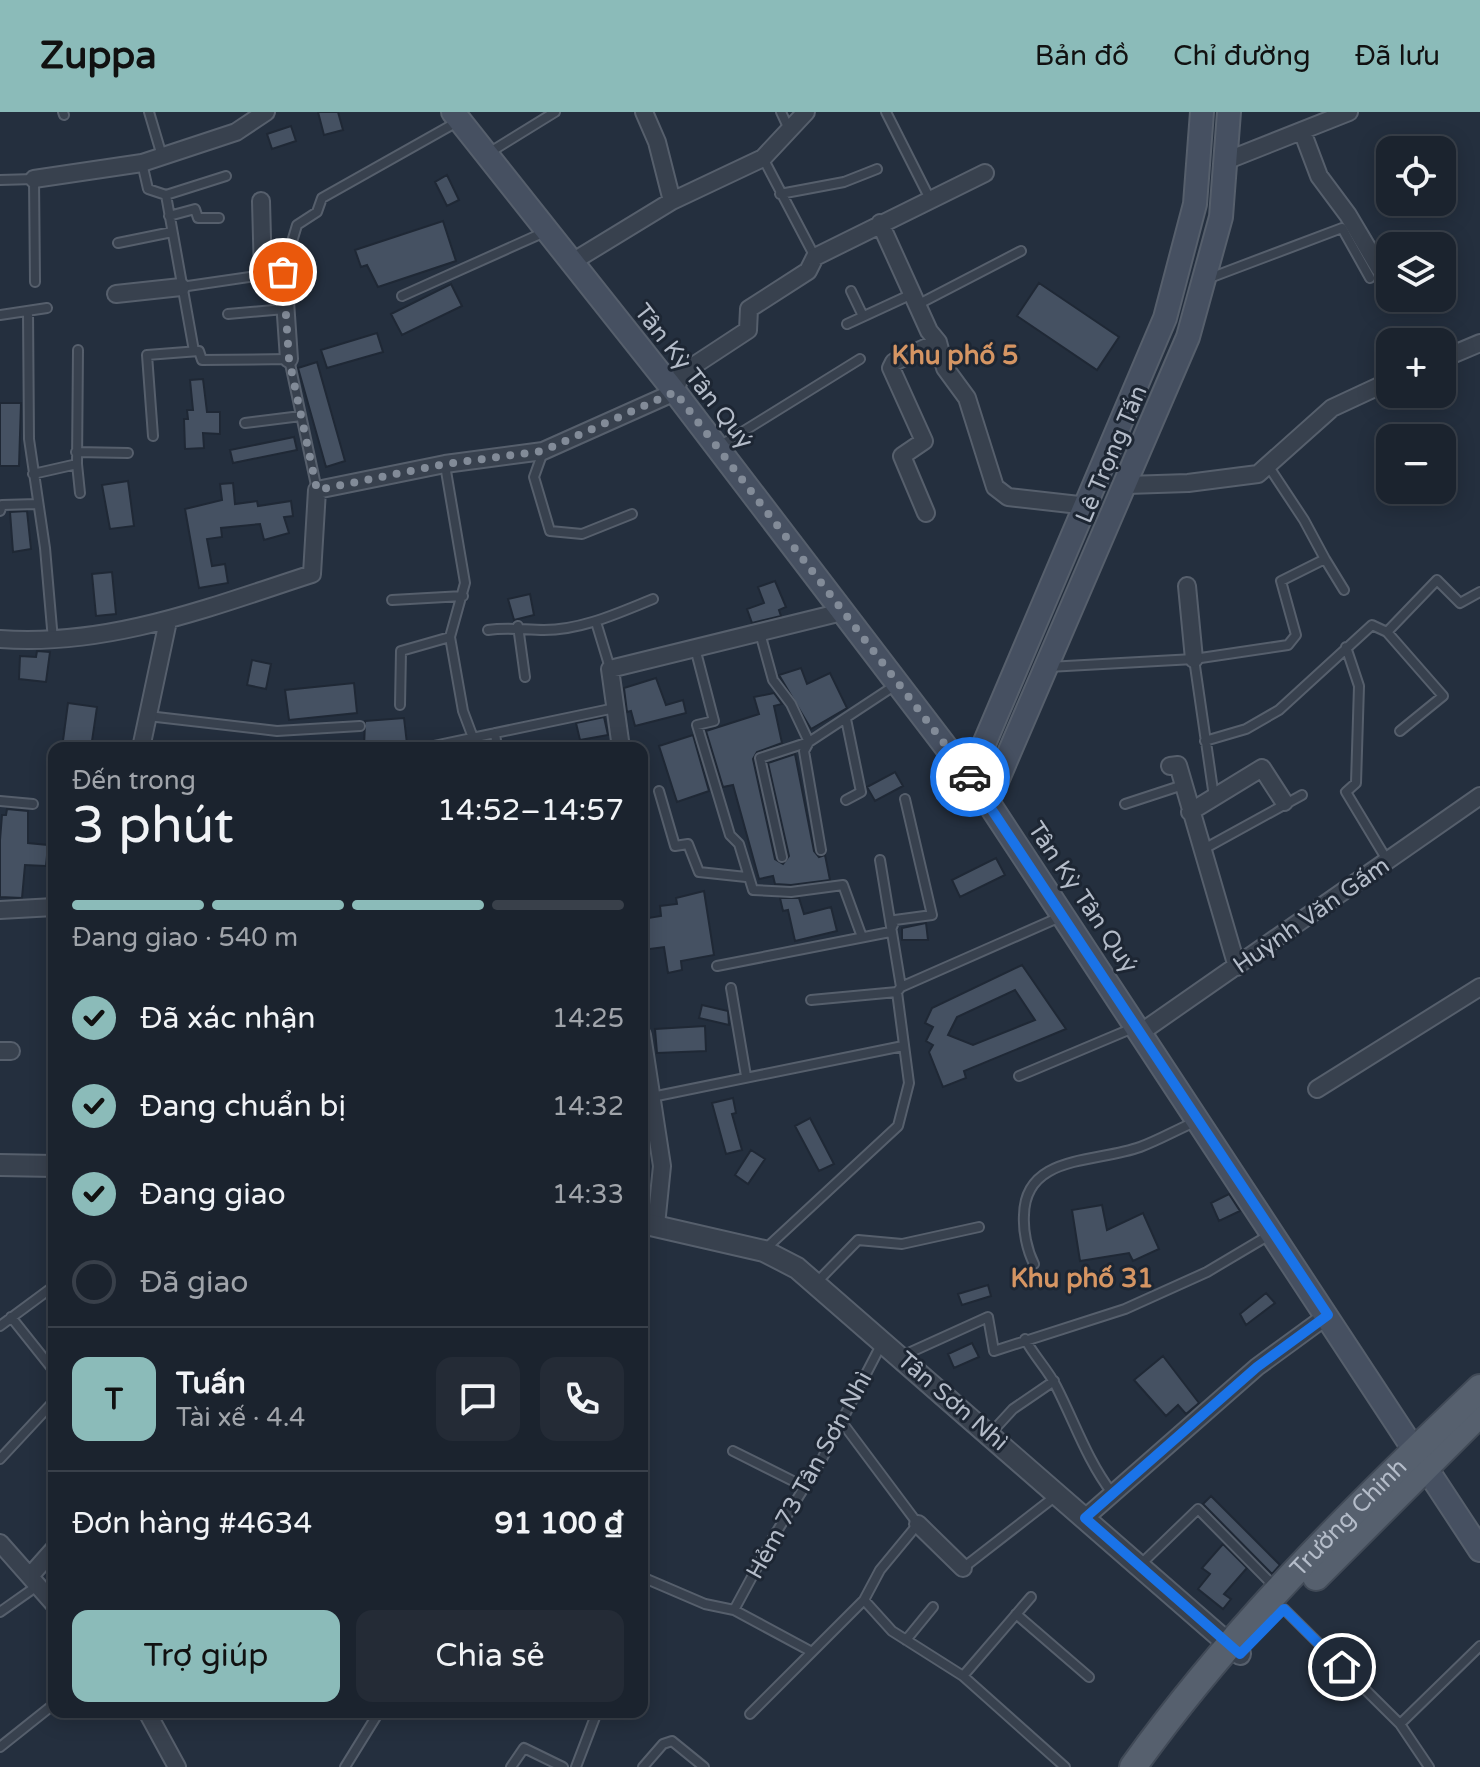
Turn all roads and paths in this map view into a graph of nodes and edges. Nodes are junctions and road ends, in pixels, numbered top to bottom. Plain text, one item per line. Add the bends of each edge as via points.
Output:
1 (149, 112) edge
2 (266, 112) edge
3 (555, 112) edge
4 (644, 112) edge
5 (806, 112) edge
6 (886, 112) edge
7 (1202, 112) edge
8 (1229, 112) edge
9 (1349, 112) edge
10 (456, 116) edge
11 (784, 120) edge
12 (1302, 131) junction
13 (487, 155) junction
14 (162, 156) junction
15 (763, 158) junction
16 (1228, 160) junction
17 (142, 163) junction
18 (877, 169) dead end
19 (985, 173) dead end
20 (226, 176) dead end
21 (34, 179) junction
22 (0, 180) edge
23 (780, 194) junction
24 (166, 195) junction
25 (930, 199) junction
26 (261, 201) dead end
27 (672, 201) junction
28 (169, 216) junction
29 (219, 218) dead end
30 (880, 223) junction
31 (548, 231) junction
32 (172, 232) junction
33 (118, 243) dead end
34 (1021, 251) dead end
35 (815, 257) junction
36 (572, 262) junction
37 (283, 272) junction
38 (1375, 274) joint
39 (263, 275) junction
40 (1206, 280) junction
41 (35, 282) dead end
42 (181, 287) junction
43 (851, 291) dead end
44 (116, 294) dead end
45 (402, 296) dead end
46 (915, 300) junction
47 (47, 308) dead end
48 (286, 309) junction
49 (28, 311) junction
50 (228, 314) dead end
51 (0, 315) edge
52 (863, 316) junction
53 (847, 324) dead end
54 (938, 342) junction
55 (1480, 343) edge
56 (78, 350) dead end
57 (194, 351) junction
58 (1456, 353) edge
59 (289, 359) junction
60 (860, 359) dead end
61 (1376, 388) edge
62 (675, 392) junction
63 (301, 416) junction
64 (245, 423) dead end
65 (153, 436) dead end
66 (717, 448) junction
67 (543, 451) junction
68 (76, 452) junction
69 (128, 453) dead end
70 (77, 464) junction
71 (445, 464) junction
72 (1269, 467) junction
73 (33, 474) junction
74 (1127, 485) junction
75 (317, 490) junction
76 (80, 493) dead end
77 (37, 504) junction
78 (1088, 506) junction
79 (0, 511) edge
80 (926, 513) dead end
81 (632, 514) dead end
82 (1325, 559) junction
83 (1187, 586) dead end
84 (1344, 590) dead end
85 (1480, 592) edge
86 (463, 596) junction
87 (653, 599) dead end
88 (392, 600) dead end
89 (842, 612) junction
90 (168, 621) junction
91 (596, 622) junction
92 (518, 626) junction
93 (488, 630) dead end
94 (760, 632) junction
95 (1387, 632) junction
96 (450, 637) junction
97 (0, 639) edge
98 (54, 641) junction
99 (1346, 647) junction
100 (695, 648) junction
101 (1194, 659) junction
102 (1048, 667) junction
103 (610, 669) junction
104 (525, 677) dead end
105 (897, 683) junction
106 (400, 705) dead end
107 (616, 708) junction
108 (147, 715) junction
109 (846, 719) junction
110 (360, 726) dead end
111 (1400, 731) dead end
112 (495, 733) junction
113 (472, 735) junction
114 (1205, 741) junction
115 (142, 742) edge
116 (446, 742) edge
117 (496, 742) edge
118 (620, 742) edge
119 (809, 742) junction
120 (1170, 766) dead end
121 (970, 777) junction
122 (1183, 785) junction
123 (659, 791) dead end
124 (1302, 795) dead end
125 (1480, 796) edge
126 (1214, 797) junction
127 (905, 799) dead end
128 (846, 800) dead end
129 (0, 801) edge
130 (988, 802) junction
131 (1284, 802) junction
132 (33, 804) dead end
133 (1125, 804) dead end
134 (1190, 812) junction
135 (821, 850) dead end
136 (1202, 850) junction
137 (782, 857) dead end
138 (880, 860) dead end
139 (1388, 862) junction
140 (746, 877) junction
141 (48, 907) edge
142 (0, 910) edge
143 (1065, 915) junction
144 (890, 932) junction
145 (862, 937) junction
146 (717, 966) dead end
147 (1237, 967) junction
148 (1480, 987) edge
149 (731, 988) dead end
150 (899, 990) junction
151 (811, 1000) dead end
152 (1139, 1030) junction
153 (903, 1046) junction
154 (746, 1076) junction
155 (1019, 1076) dead end
156 (648, 1077) edge
157 (1317, 1089) dead end
158 (651, 1098) junction
159 (1197, 1120) junction
160 (0, 1165) edge
161 (48, 1166) edge
162 (649, 1224) edge
163 (979, 1227) dead end
164 (1272, 1233) junction
165 (764, 1251) junction
166 (1034, 1264) dead end
167 (815, 1284) junction
168 (48, 1290) edge
169 (1328, 1315) junction
170 (11, 1317) junction
171 (0, 1326) edge
172 (1025, 1339) junction
173 (883, 1341) junction
174 (902, 1356) junction
175 (48, 1363) edge
176 (1054, 1381) junction
177 (1480, 1388) edge
178 (48, 1407) edge
179 (1480, 1413) edge
180 (841, 1421) junction
181 (990, 1434) junction
182 (733, 1451) dead end
183 (1420, 1458) junction
184 (0, 1459) edge
185 (805, 1487) junction
186 (1112, 1493) junction
187 (1058, 1494) junction
188 (1085, 1518) junction
189 (918, 1524) junction
190 (0, 1543) edge
191 (1480, 1550) edge
192 (48, 1559) edge
193 (1138, 1566) junction
194 (963, 1568) joint
195 (648, 1580) edge
196 (34, 1581) junction
197 (48, 1597) edge
198 (1031, 1597) dead end
199 (864, 1600) junction
200 (1282, 1600) junction
201 (933, 1607) dead end
202 (734, 1610) junction
203 (0, 1612) edge
204 (1016, 1614) junction
205 (906, 1640) junction
206 (1480, 1646) edge
207 (1234, 1649) junction
208 (812, 1652) junction
209 (963, 1676) junction
210 (1089, 1677) dead end
211 (48, 1709) edge
212 (750, 1714) dead end
213 (150, 1718) edge
214 (375, 1718) edge
215 (595, 1718) edge
216 (1400, 1724) junction
217 (0, 1747) edge
218 (177, 1767) edge
219 (345, 1767) edge
220 (511, 1767) edge
221 (563, 1767) edge
222 (576, 1767) edge
223 (643, 1767) edge
224 (704, 1767) edge
225 (1065, 1767) edge
226 (1133, 1767) edge
227 (1155, 1767) edge
228 (1429, 1767) edge

1 - 14 lane
2 - 14 street via 236,132
3 - 13 lane
4 - 27 street
5 - 11 street
6 - 25 lane
7 - 78 main road, Lê Trọng Tấn via 1195,204 1177,282
8 - 16 main road, Lê Trọng Tấn
9 - 12 street
10 - 13 main road, Tân Kỳ Tân Quý
10 - 37 lane via 322,198 317,212 297,225
11 - 15 street
12 - 16 street
12 - 38 street via 1319,176 1348,215
13 - 31 main road, Tân Kỳ Tân Quý
14 - 17 street
15 - 23 lane
15 - 27 street
16 - 40 main road, Lê Trọng Tấn
17 - 21 street
17 - 24 lane via 148,189
18 - 23 lane via 844,182
19 - 25 street
20 - 24 lane
21 - 22 lane
21 - 41 lane
23 - 35 lane
24 - 28 lane
25 - 30 street
26 - 39 street
27 - 36 street
28 - 29 lane via 195,209 198,218
28 - 32 lane
30 - 35 street
30 - 46 street
31 - 36 main road, Tân Kỳ Tân Quý
31 - 45 lane
32 - 33 lane
32 - 42 lane
34 - 46 lane
35 - 62 street via 808,271 749,309 748,330 681,374
36 - 62 main road, Tân Kỳ Tân Quý
37 - 39 lane
37 - 48 street
38 - 40 lane via 1342,228
39 - 42 lane
40 - 74 main road, Lê Trọng Tấn
42 - 44 street
42 - 57 lane
43 - 52 lane
46 - 52 lane
46 - 54 street
47 - 49 lane
48 - 50 lane
48 - 59 street
49 - 51 lane
49 - 73 lane
52 - 53 lane
54 - 78 street via 945,368 967,398 995,487 1008,497
54 - 80 street via 891,368 924,441 902,456
55 - 58 street
56 - 68 lane
57 - 59 lane via 202,360
57 - 65 lane via 147,355
59 - 63 lane
60 - 66 lane
61 - 72 street via 1324,414
62 - 66 main road, Tân Kỳ Tân Quý
62 - 67 street
63 - 64 lane
63 - 75 lane
66 - 89 main road, Tân Kỳ Tân Quý
67 - 71 street
67 - 81 lane via 534,477 550,531 582,534
68 - 69 lane
68 - 70 lane
70 - 73 lane
70 - 76 lane
71 - 75 street
71 - 86 lane
72 - 74 street via 1249,476
72 - 82 lane
73 - 77 lane
74 - 102 main road, Lê Trọng Tấn
75 - 90 street via 312,574
77 - 79 lane via 2,505
77 - 98 lane
78 - 121 main road, Lê Trọng Tấn
82 - 84 lane
82 - 101 lane via 1283,577 1296,635 1288,645
83 - 101 street
85 - 95 lane via 1460,603 1437,580
86 - 88 lane
86 - 96 lane
87 - 91 lane
89 - 94 street
89 - 105 main road, Tân Kỳ Tân Quý
90 - 98 street
90 - 108 street
91 - 92 lane via 545,630
91 - 103 lane
92 - 93 lane
92 - 104 lane
94 - 100 street
94 - 119 lane via 773,680
95 - 99 lane via 1372,625
95 - 111 lane via 1443,696
96 - 106 lane via 401,651
96 - 113 lane
97 - 98 street
99 - 114 lane via 1279,710 1246,729
99 - 139 lane via 1359,686 1356,783 1346,792
100 - 103 street
100 - 140 lane via 714,721 697,725
101 - 102 lane
101 - 114 lane
102 - 130 main road, Lê Trọng Tấn
103 - 107 street
105 - 109 lane
105 - 121 main road, Tân Kỳ Tân Quý
107 - 112 lane
107 - 118 street
108 - 110 lane via 277,731
108 - 115 street
109 - 119 lane
109 - 128 lane via 861,792
112 - 113 lane
112 - 117 lane
113 - 116 lane
114 - 126 lane
119 - 135 lane via 804,751
119 - 137 lane via 760,758
120 - 122 street via 1178,765
121 - 130 main road, Tân Kỳ Tân Quý
122 - 133 lane
122 - 134 street
123 - 140 lane via 675,846 688,844 699,872
124 - 131 lane
125 - 139 street, Huỳnh Văn Gấm
126 - 131 street via 1262,768
126 - 134 street
127 - 144 lane via 932,915 895,920
129 - 132 lane
130 - 143 main road, Tân Kỳ Tân Quý
131 - 136 lane
134 - 136 street
136 - 147 street
138 - 144 lane
139 - 147 street, Huỳnh Văn Gấm
140 - 145 lane via 753,890 791,892 843,885
141 - 142 street
143 - 150 lane
143 - 152 main road, Tân Kỳ Tân Quý
144 - 145 lane
144 - 150 lane
145 - 146 lane
147 - 152 street, Huỳnh Văn Gấm
148 - 157 street
149 - 154 lane
150 - 151 lane
150 - 153 lane
152 - 155 lane
152 - 159 main road, Tân Kỳ Tân Quý
153 - 154 lane
153 - 165 lane via 909,1083 898,1126
154 - 158 lane
156 - 158 street
158 - 162 street via 662,1166
159 - 164 main road, Tân Kỳ Tân Quý
159 - 166 lane via 1141,1147 1061,1166 1035,1178 1024,1196 1023,1220
160 - 161 street
162 - 165 street, Tân Sơn Nhì
163 - 167 lane via 902,1244 858,1240
164 - 169 main road, Tân Kỳ Tân Quý
164 - 172 lane via 1207,1272 1125,1309
165 - 167 street, Tân Sơn Nhì
167 - 173 street, Tân Sơn Nhì
168 - 170 lane
169 - 183 main road, Tân Kỳ Tân Quý
169 - 186 street via 1257,1367
170 - 171 lane
170 - 175 lane
172 - 174 lane via 994,1351 988,1317
172 - 176 lane
173 - 174 street, Tân Sơn Nhì
173 - 180 lane, Hẻm 73 Tân Sơn Nhì
174 - 181 street, Tân Sơn Nhì
176 - 181 lane via 1013,1409
176 - 186 lane via 1093,1468
177 - 183 main road, Trường Chinh
178 - 184 lane
179 - 183 main road, Trường Chinh
180 - 185 lane, Hẻm 73 Tân Sơn Nhì
180 - 189 lane
181 - 187 street, Tân Sơn Nhì
182 - 185 lane
183 - 191 main road, Tân Kỳ Tân Quý
183 - 200 main road, Trường Chinh
185 - 202 lane, Hẻm 73 Tân Sơn Nhì
186 - 188 street
187 - 188 street, Tân Sơn Nhì
187 - 194 lane
188 - 193 street, Tân Sơn Nhì
189 - 194 street
189 - 199 lane via 880,1570
190 - 196 street
192 - 196 street
193 - 200 lane via 1198,1509
193 - 207 street, Tân Sơn Nhì
195 - 202 lane via 705,1604
196 - 197 street
196 - 203 lane
198 - 204 lane
199 - 205 lane
199 - 208 lane
200 - 207 main road, Trường Chinh
200 - 216 lane
201 - 205 lane
202 - 208 lane
204 - 209 lane
204 - 210 lane
205 - 209 lane
206 - 216 lane
207 - 226 main road, Trường Chinh
207 - 227 main road, Trường Chinh
208 - 212 lane
209 - 225 lane
211 - 217 lane
213 - 218 street
214 - 219 lane
215 - 222 lane
216 - 228 lane
220 - 221 lane via 524,1748
223 - 224 lane via 672,1741

